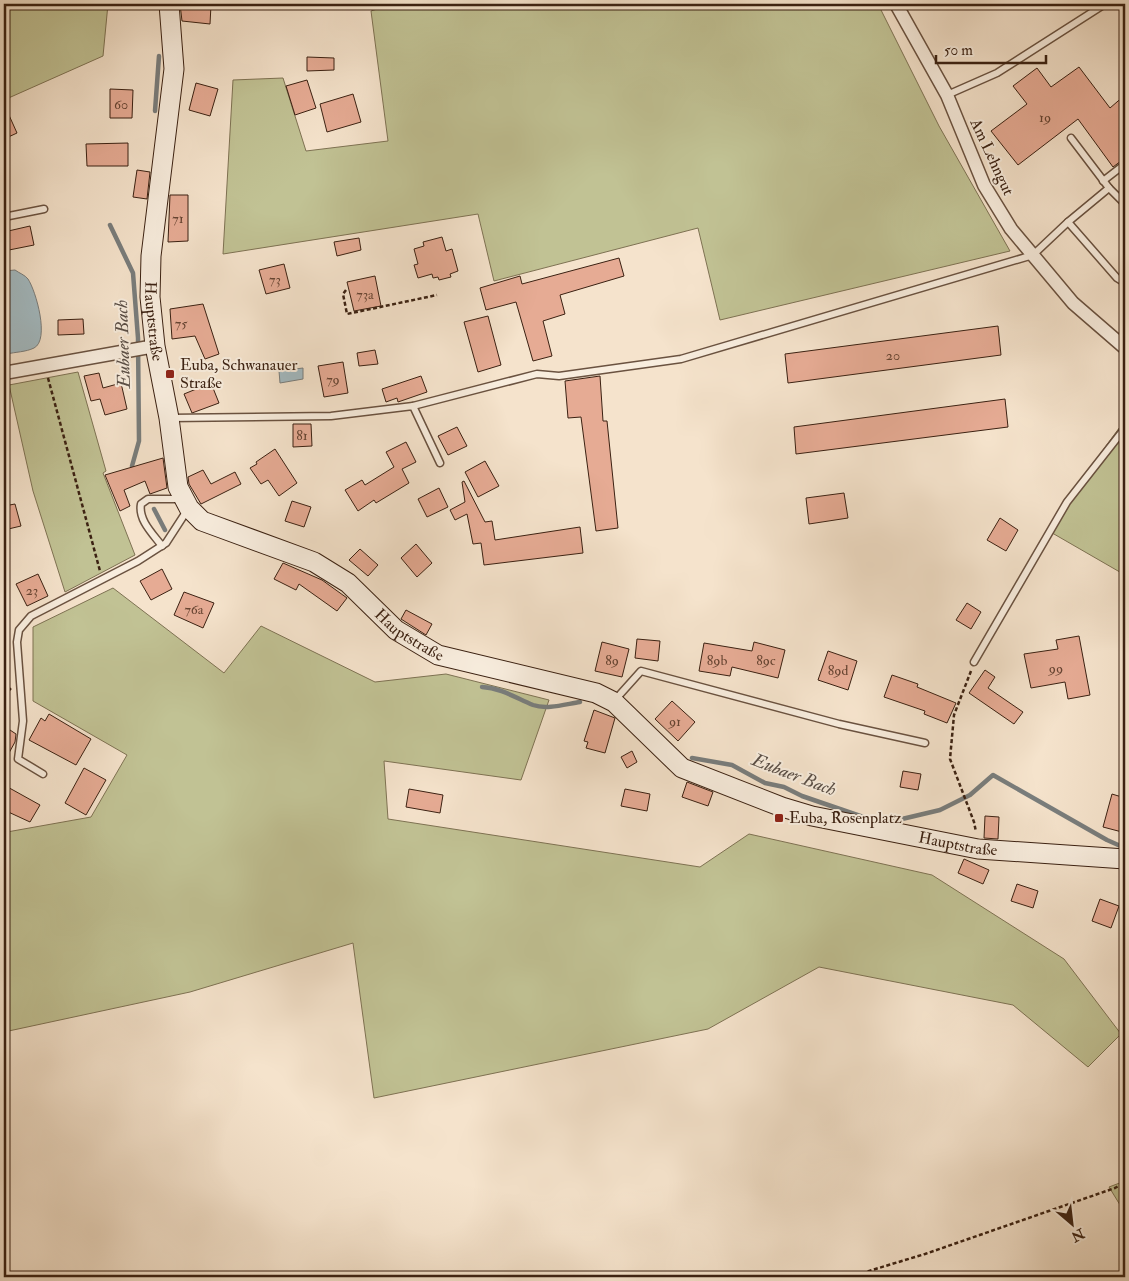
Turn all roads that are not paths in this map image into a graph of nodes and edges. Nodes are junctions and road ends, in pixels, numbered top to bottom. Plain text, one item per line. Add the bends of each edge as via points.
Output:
1 (169, 4) edge
2 (896, 4) edge
3 (1105, 4) edge
4 (947, 95) junction
5 (1072, 138) dead end
6 (1125, 164) edge
7 (1103, 180) junction
8 (1109, 188) junction
9 (1125, 204) edge
10 (44, 209) dead end
11 (4, 217) edge
12 (1068, 222) junction
13 (1033, 256) junction
14 (1125, 282) edge
15 (152, 347) junction
16 (1125, 348) edge
17 (4, 373) edge
18 (413, 406) junction
19 (169, 418) junction
20 (1125, 428) edge
21 (440, 464) dead end
22 (186, 503) junction
23 (162, 546) junction
24 (974, 662) road end
25 (614, 702) junction
26 (924, 743) dead end
27 (43, 774) dead end
28 (1125, 859) edge

1 - 15 street, Hauptstraße via 174,69 151,256
2 - 4 street, Am Lehngut
3 - 4 lane via 997,73
4 - 13 street, Am Lehngut via 984,185 1011,229
5 - 7 lane
6 - 7 lane
7 - 8 lane
8 - 9 lane
8 - 12 lane
10 - 11 lane
12 - 13 lane
12 - 14 lane via 1117,278
13 - 16 street, Am Lehngut via 1073,303
13 - 18 lane via 681,359 559,376 536,374
15 - 17 street
15 - 19 street, Hauptstraße
18 - 19 lane via 331,416
18 - 21 lane
19 - 22 street, Hauptstraße via 178,487
20 - 24 lane via 1067,502
22 - 23 lane
22 - 23 lane via 148,499 142,504 142,520
22 - 25 street, Hauptstraße via 202,521 314,562 348,583 396,630 438,655 596,693
23 - 27 lane via 31,616 19,630 24,721 18,759
25 - 26 lane via 641,671
25 - 28 street, Hauptstraße via 682,768 742,793 812,816 978,849

